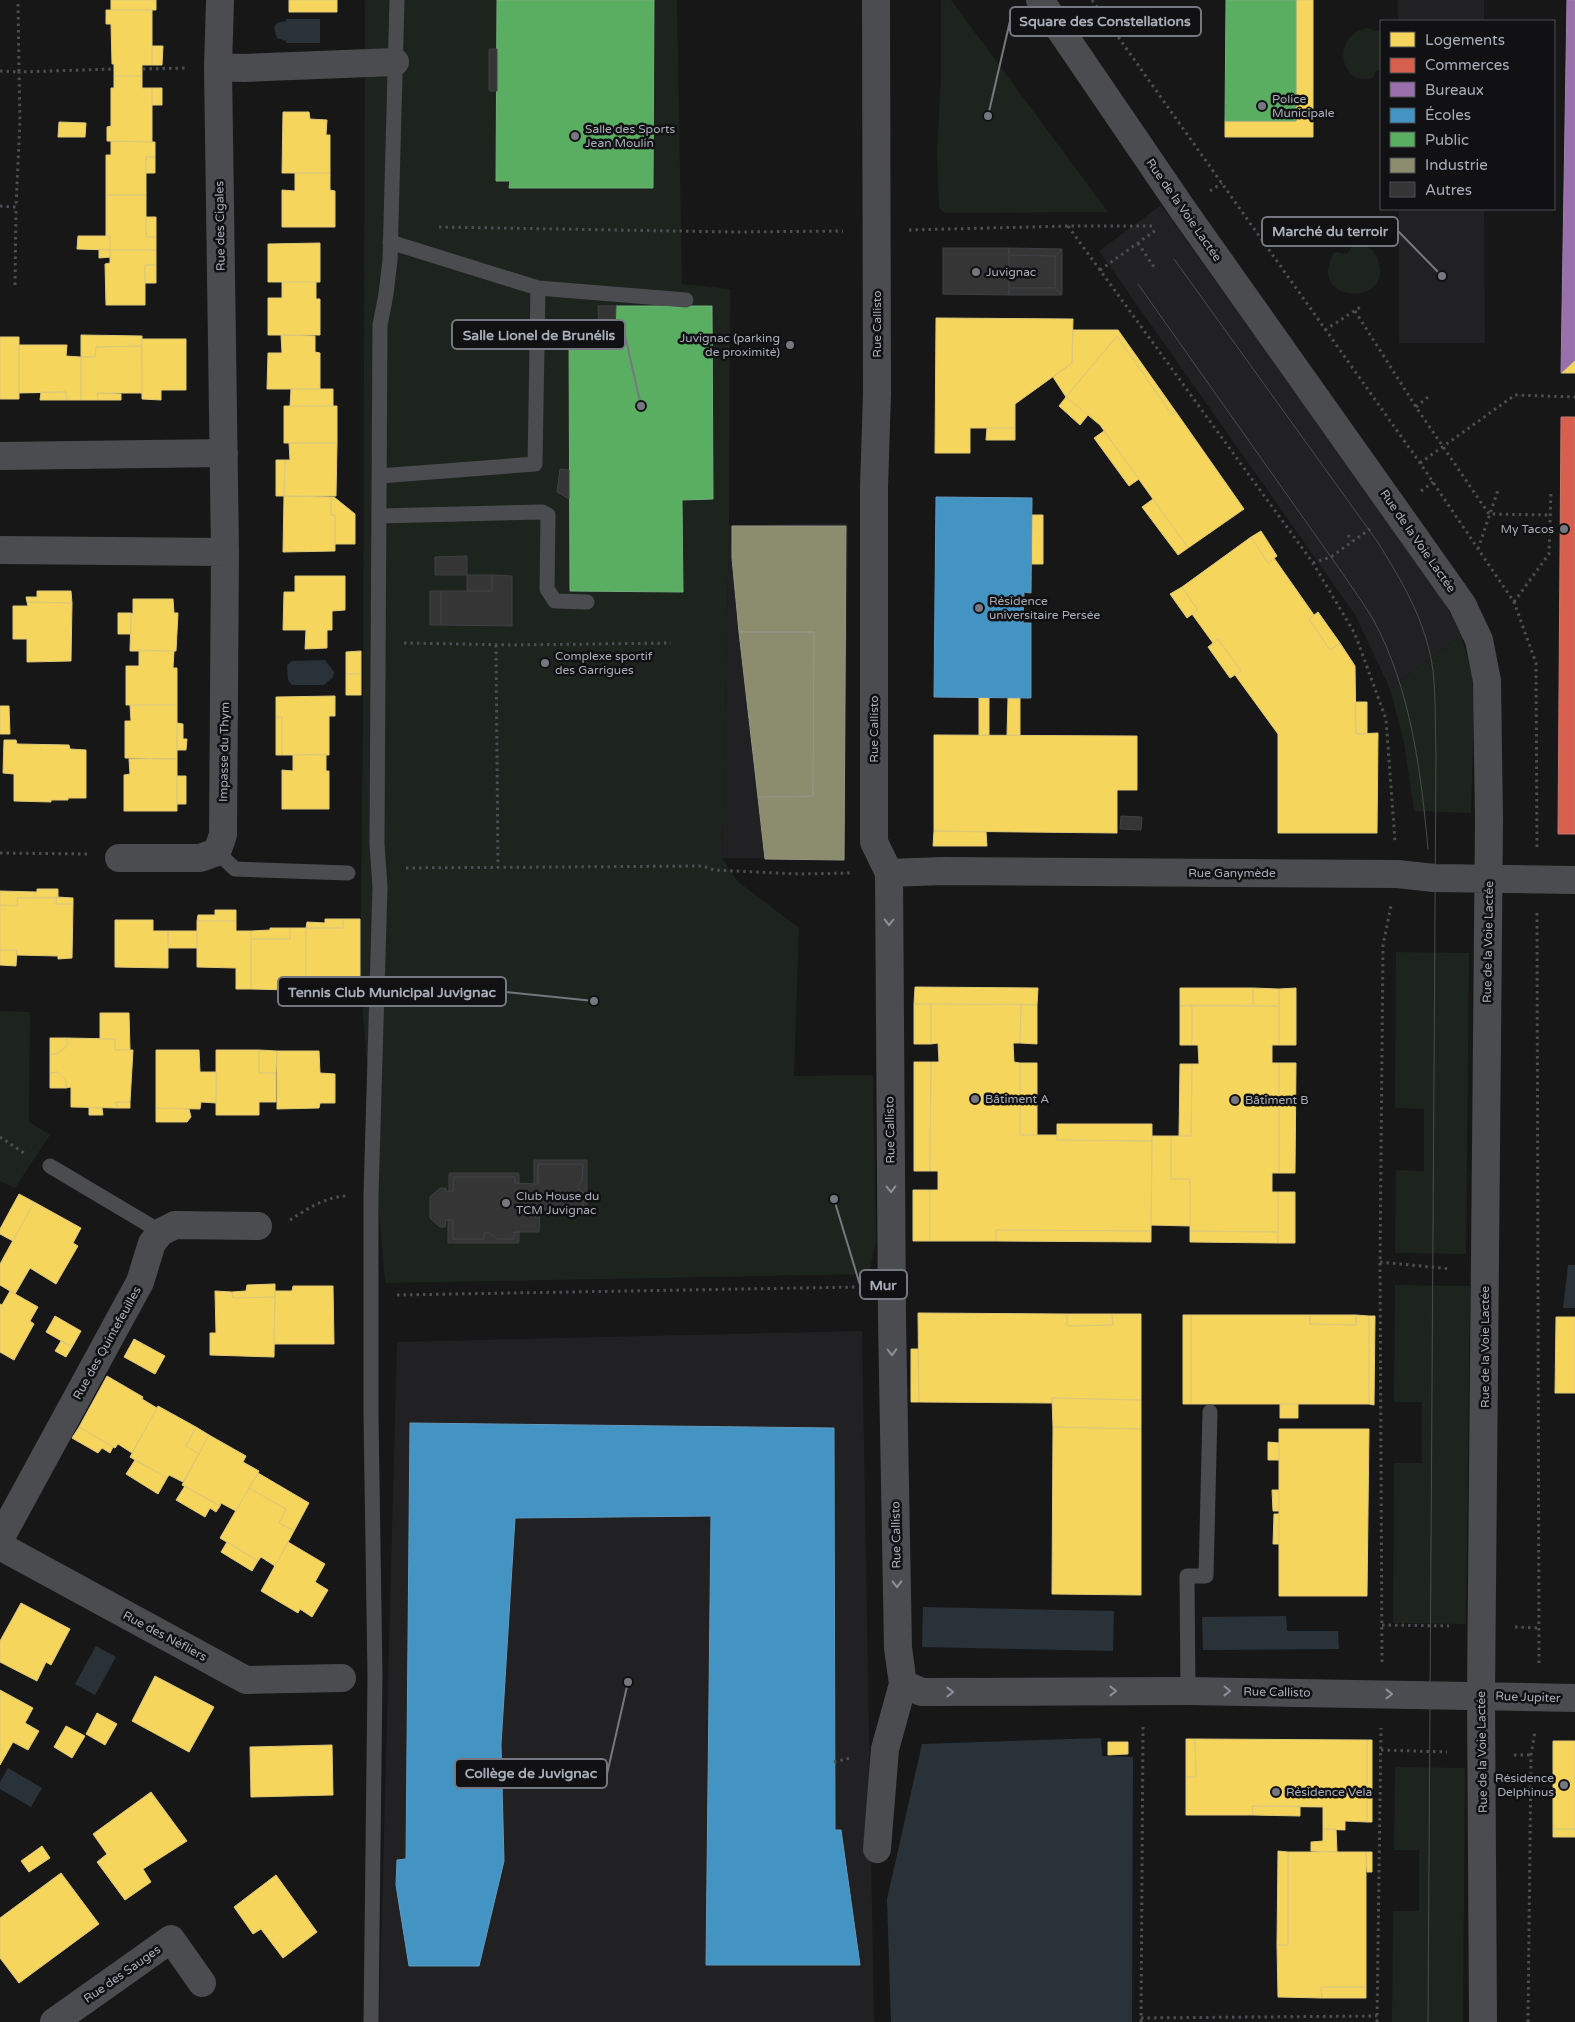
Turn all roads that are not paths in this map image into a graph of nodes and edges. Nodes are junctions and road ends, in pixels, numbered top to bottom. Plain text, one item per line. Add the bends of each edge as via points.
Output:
1 (220, 0) edge
2 (397, 0) edge
3 (876, 0) edge
4 (1040, 0) edge
5 (395, 62) junction
6 (218, 67) junction
7 (390, 242) junction
8 (538, 288) junction
9 (686, 300) dead end
10 (224, 453) junction
11 (0, 456) edge
12 (379, 476) junction
13 (379, 516) junction
14 (0, 550) edge
15 (225, 552) junction
16 (587, 602) dead end
17 (217, 852) junction
18 (119, 858) road end
19 (348, 873) dead end
20 (889, 873) junction
21 (1488, 878) junction
22 (1575, 880) edge
23 (50, 1166) road end
24 (258, 1226) road end
25 (161, 1232) junction
26 (1210, 1412) dead end
27 (0, 1539) edge
28 (0, 1546) edge
29 (342, 1678) dead end
30 (903, 1684) junction
31 (1188, 1690) junction
32 (1481, 1695) junction
33 (1575, 1698) edge
34 (877, 1849) dead end
35 (202, 1983) dead end
36 (54, 2022) edge
37 (371, 2022) edge
38 (1484, 2022) edge

1 - 6 street, Rue des Cigales
2 - 5 lane
3 - 20 street, Rue Callisto via 874,842
4 - 21 street, Rue de la Voie Lactée via 1189,218 1462,604 1479,640 1487,681
5 - 6 street
5 - 7 lane
6 - 10 street, Rue des Cigales
7 - 8 lane
7 - 12 lane via 380,324
8 - 9 lane
8 - 12 lane via 535,464
10 - 11 street
10 - 15 street, Rue des Cigales
12 - 13 lane
13 - 16 lane via 542,512 548,515 547,589 555,601
13 - 37 lane via 377,835 380,886 371,1195 375,1677
14 - 15 street
15 - 17 street, Impasse du Thym via 223,835
17 - 18 street via 200,858
17 - 19 lane via 235,869
20 - 21 street, Rue Ganymède via 1397,874
20 -> 30 street, Rue Callisto via 891,1286 898,1648
21 - 22 street, Rue Ganymède
21 - 32 street, Rue de la Voie Lactée
23 - 25 lane
24 - 25 street via 174,1225
25 - 27 street, Rue des Quintefeuilles via 152,1243 140,1282
26 - 31 lane via 1206,1576 1187,1576
28 - 29 street, Rue des Néfliers via 246,1680
30 -> 31 street, Rue Callisto via 922,1692
30 - 34 street via 885,1749
31 -> 32 street, Rue Callisto
32 - 33 street, Rue Jupiter
32 - 38 street, Rue de la Voie Lactée
35 - 36 street, Rue des Sauges via 171,1939

